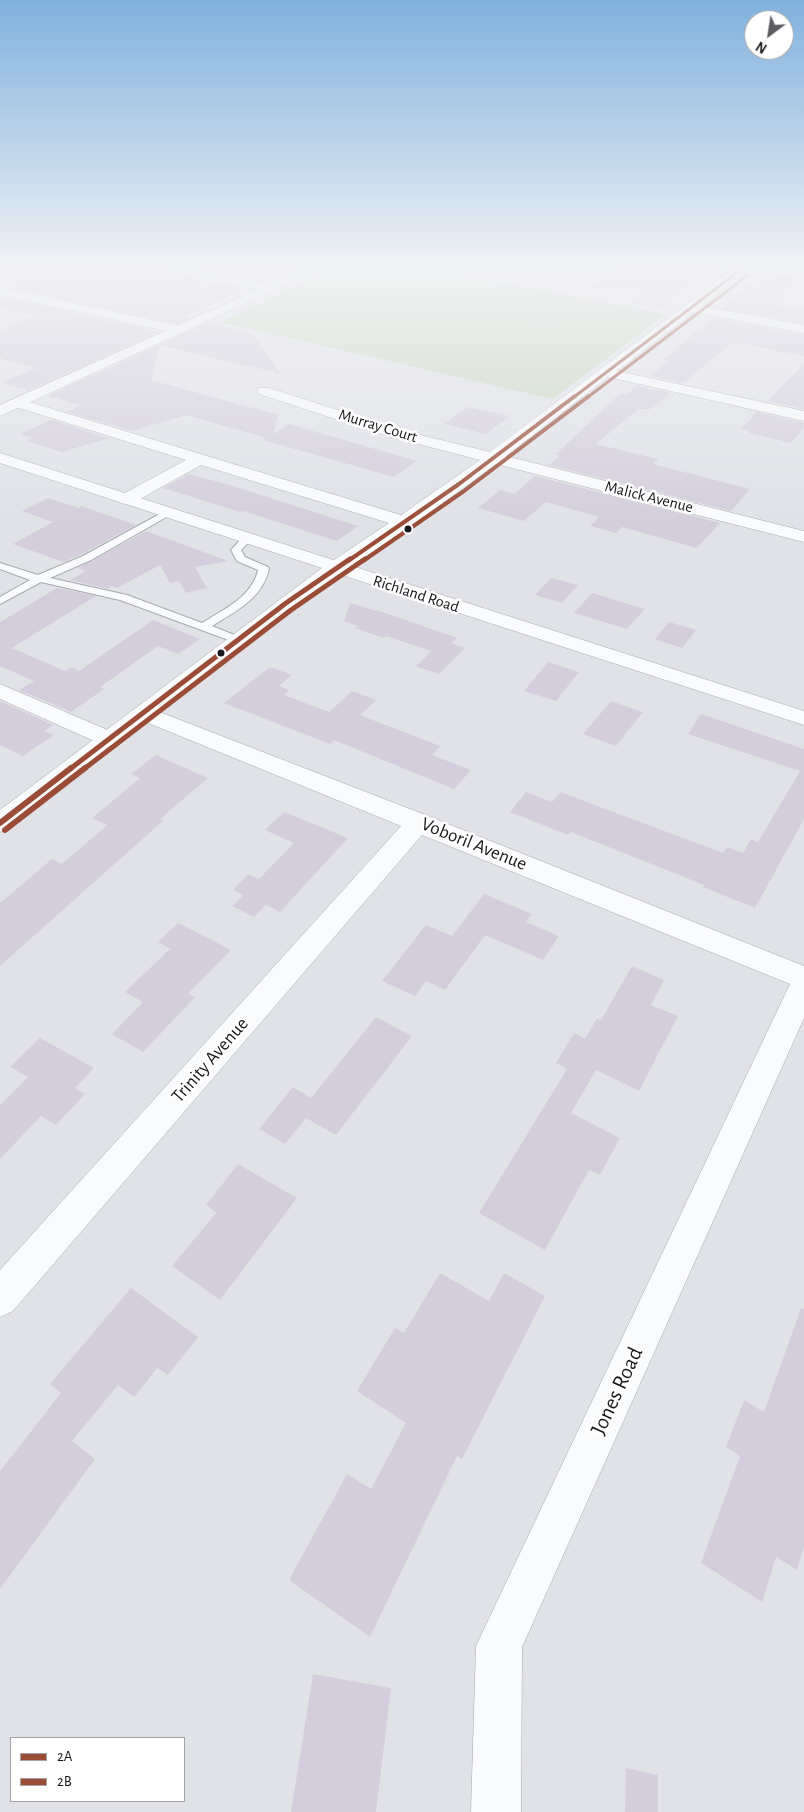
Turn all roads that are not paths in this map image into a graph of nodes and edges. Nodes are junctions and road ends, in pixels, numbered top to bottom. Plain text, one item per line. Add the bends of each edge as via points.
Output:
1 (130, 353) edge
2 (634, 353) edge
3 (607, 373) junction
4 (264, 391) dead end
5 (18, 403) junction
6 (0, 412) edge
7 (804, 416) edge
8 (0, 458) edge
9 (494, 458) junction
10 (199, 459) junction
11 (127, 499) junction
12 (167, 512) junction
13 (405, 522) junction
14 (804, 537) edge
15 (247, 539) junction
16 (0, 566) edge
17 (335, 568) junction
18 (39, 579) junction
19 (0, 601) edge
20 (203, 627) junction
21 (238, 640) junction
22 (0, 691) edge
23 (144, 713) junction
24 (804, 718) edge
25 (109, 739) junction
26 (419, 822) junction
27 (0, 824) edge
28 (804, 978) edge
29 (804, 986) edge
30 (0, 1298) edge
31 (496, 1812) edge

1 - 5 street
2 - 3 street
3 - 7 street
3 - 9 street
4 - 9 street, Murray Court via 370,426
5 - 6 street
5 - 10 street
8 - 11 street, Richland Road
9 - 13 street
9 - 14 street, Malick Avenue
10 - 11 street
10 - 13 street
11 - 12 street, Richland Road
12 - 15 street, Richland Road
12 - 18 lane via 87,558
13 - 17 street
15 - 17 street, Richland Road
15 - 20 lane via 236,550 241,559 264,569 263,579 252,594
16 - 18 lane
17 - 21 street
17 - 24 street, Richland Road
18 - 19 lane
18 - 20 lane via 123,597
20 - 21 lane
21 - 23 street
22 - 25 street
23 - 25 street
23 - 26 street, Voboril Avenue
25 - 27 street
26 - 28 street, Voboril Avenue
26 - 30 street, Trinity Avenue
29 - 31 street, Jones Road via 499,1646

